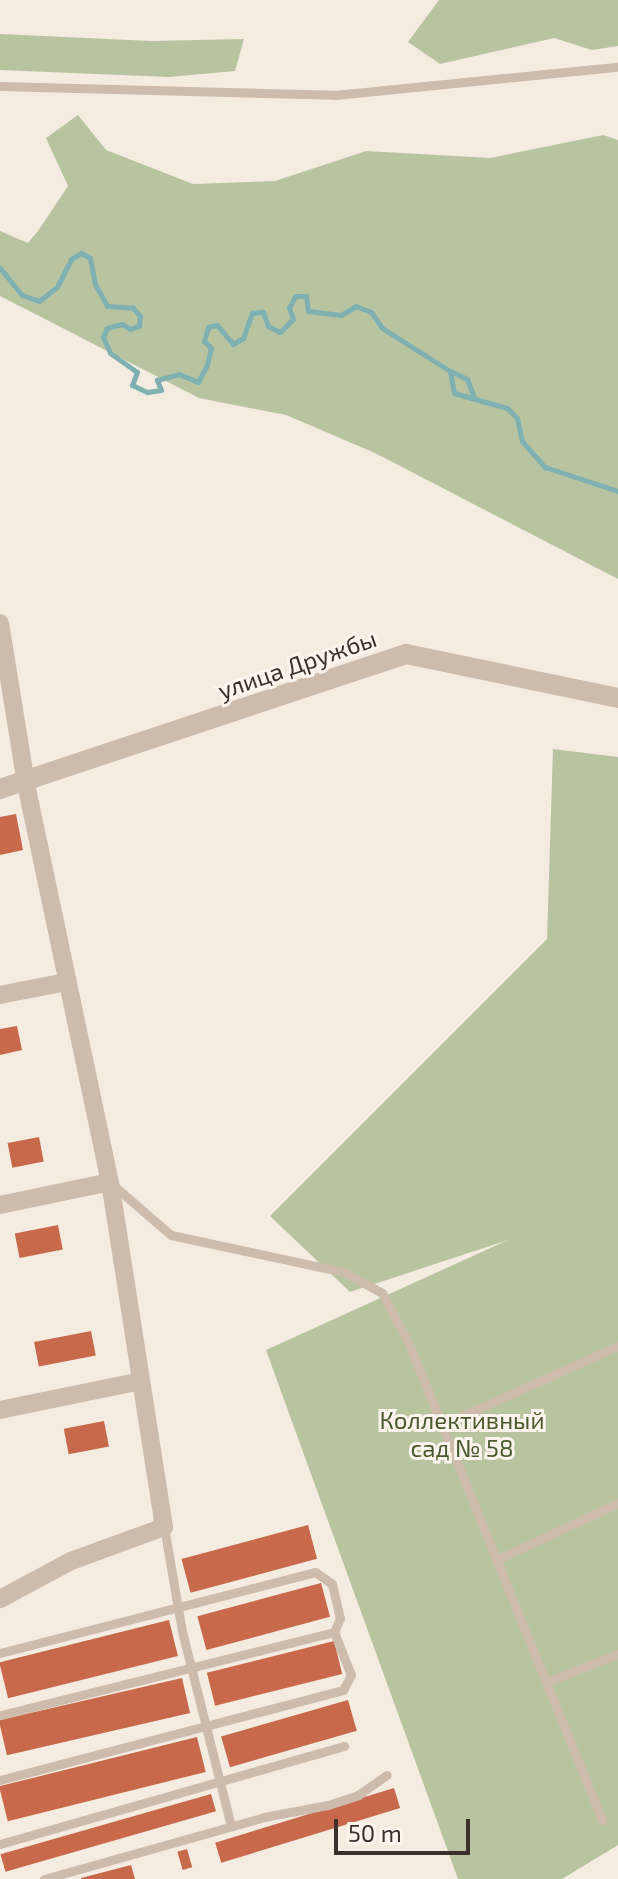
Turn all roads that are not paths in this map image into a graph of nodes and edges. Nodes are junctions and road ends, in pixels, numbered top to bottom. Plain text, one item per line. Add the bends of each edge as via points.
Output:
1 (618, 67) edge
2 (0, 86) edge
3 (0, 623) edge
4 (618, 698) edge
5 (26, 784) junction
6 (0, 789) edge
7 (66, 982) junction
8 (0, 995) edge
9 (110, 1182) junction
10 (0, 1205) edge
11 (618, 1346) edge
12 (141, 1381) junction
13 (0, 1410) edge
14 (442, 1425) junction
15 (618, 1503) edge
16 (164, 1527) junction
17 (496, 1560) junction
18 (0, 1599) edge
19 (177, 1604) junction
20 (334, 1632) junction
21 (0, 1653) edge
22 (618, 1654) edge
23 (190, 1667) junction
24 (546, 1682) junction
25 (0, 1715) edge
26 (204, 1725) junction
27 (344, 1746) dead end
28 (387, 1775) dead end
29 (0, 1780) edge
30 (219, 1783) junction
31 (602, 1820) dead end
32 (231, 1826) junction
33 (0, 1844) edge
34 (44, 1879) edge

1 - 2 lane via 335,95
3 - 5 street
4 - 5 street, улица Дружбы via 406,654
5 - 6 street, улица Дружбы
5 - 7 street
7 - 8 street
7 - 9 street
9 - 10 street
9 - 12 street
9 - 14 lane via 171,1235 344,1272 382,1293
11 - 14 lane
12 - 13 street
12 - 16 street
14 - 17 lane
15 - 17 lane
16 - 18 street via 71,1561
16 - 19 lane
17 - 24 lane
19 - 20 lane via 315,1572 332,1584 340,1618
19 - 21 lane
19 - 23 lane
20 - 23 lane
20 - 26 lane via 351,1675 343,1690
22 - 24 lane
23 - 25 lane
23 - 26 lane
24 - 31 lane
26 - 29 lane
26 - 30 lane
27 - 30 lane
28 - 32 lane via 358,1795 328,1805
30 - 32 lane
30 - 33 lane
32 - 34 lane

